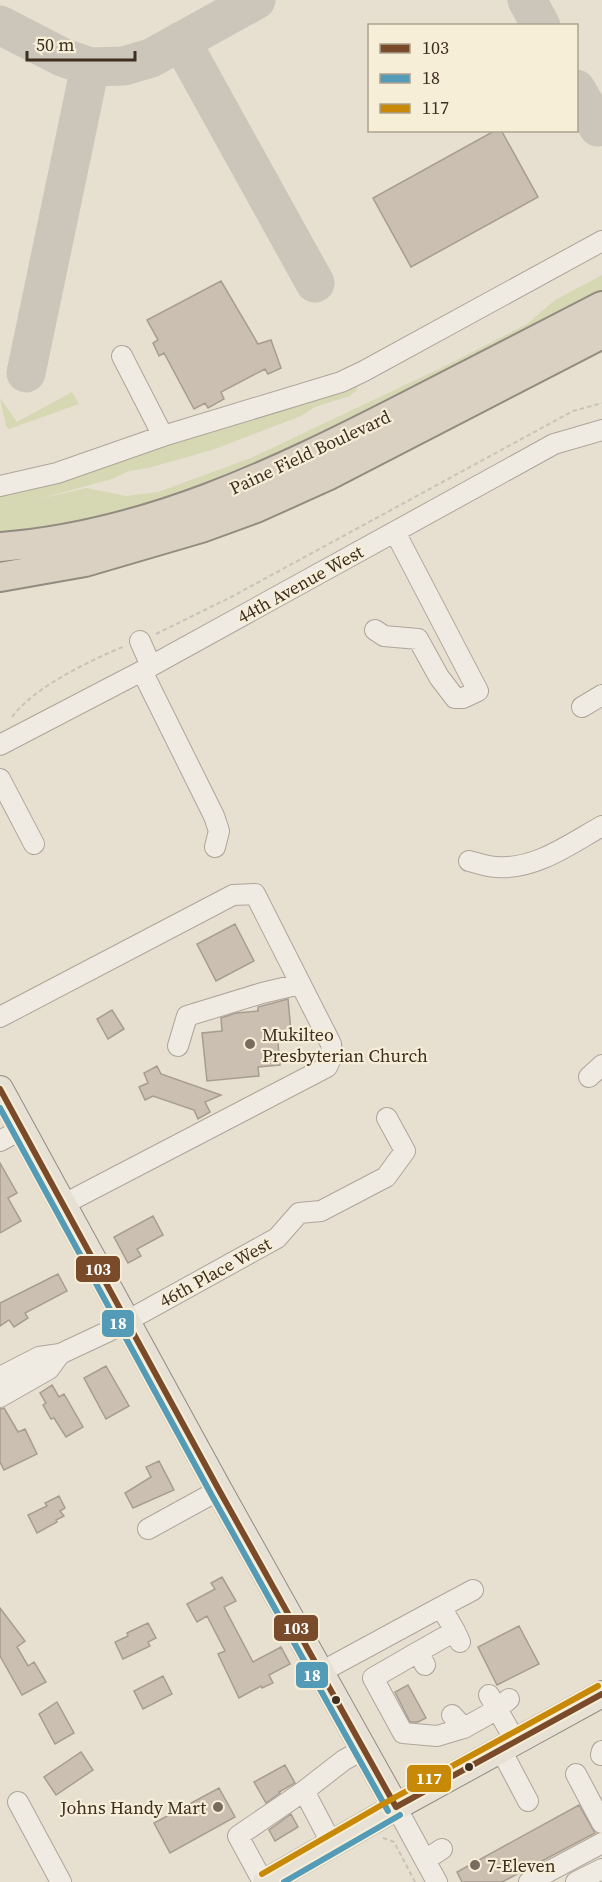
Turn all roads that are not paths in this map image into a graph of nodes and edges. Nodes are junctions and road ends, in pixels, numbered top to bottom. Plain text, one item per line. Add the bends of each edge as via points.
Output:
1 (602, 240) edge
2 (602, 306) edge
3 (602, 334) edge
4 (122, 356) dead end
5 (602, 430) edge
6 (163, 436) junction
7 (0, 486) edge
8 (395, 532) junction
9 (0, 547) edge
10 (0, 577) edge
11 (375, 630) dead end
12 (140, 641) road end
13 (147, 669) junction
14 (602, 695) edge
15 (582, 707) dead end
16 (5, 733) edge
17 (0, 779) edge
18 (602, 826) edge
19 (34, 844) dead end
20 (215, 847) dead end
21 (469, 861) dead end
22 (300, 984) junction
23 (0, 1017) edge
24 (177, 1046) dead end
25 (0, 1089) edge
26 (387, 1118) dead end
27 (22, 1129) junction
28 (0, 1141) edge
29 (64, 1204) junction
30 (127, 1321) junction
31 (60, 1354) junction
32 (0, 1377) edge
33 (0, 1397) edge
34 (219, 1490) junction
35 (148, 1529) dead end
36 (473, 1590) dead end
37 (441, 1607) junction
38 (321, 1672) junction
39 (600, 1699) edge
40 (508, 1746) junction
41 (364, 1749) junction
42 (576, 1774) dead end
43 (304, 1791) junction
44 (528, 1801) dead end
45 (18, 1802) dead end
46 (396, 1807) junction
47 (602, 1823) edge
48 (602, 1843) edge
49 (332, 1844) junction
50 (442, 1849) dead end
51 (424, 1860) junction
52 (602, 1869) edge
53 (61, 1882) edge
54 (264, 1882) edge
55 (437, 1882) edge
56 (529, 1882) edge
57 (576, 1882) edge

1 - 6 street via 341,382
2 - 9 highway, Paine Field Boulevard via 255,481 127,525
3 - 10 highway, Paine Field Boulevard via 327,476 256,508 85,562
4 - 6 street
5 - 8 street, 44th Avenue West via 554,444
6 - 7 street via 57,473
8 - 11 street via 478,691 455,698 418,639 384,636
8 - 13 street, 44th Avenue West
12 - 13 street
13 - 16 street, 44th Avenue West
13 - 20 street via 214,816 219,831
14 - 15 street
17 - 19 street
18 - 21 street via 530,863 496,867
22 - 23 street via 255,894 233,895
22 - 24 street via 187,1016
22 - 29 street via 331,1044 332,1056 327,1067
25 - 27 main road
26 - 30 street, 46th Place West via 405,1151 386,1177 321,1211 299,1213 277,1238
27 - 28 street
27 - 29 main road
29 - 30 main road
30 - 31 street, 46th Place West
30 - 34 main road
31 - 32 street, 46th Place West via 39,1357
31 - 33 street, 46th Place West via 49,1369
34 - 35 street
34 - 38 main road
36 - 37 street
37 - 38 street
37 - 40 street via 457,1636 421,1659 373,1678 403,1733 437,1736 498,1701
38 - 41 main road
39 - 40 main road
40 - 44 street
40 - 46 main road
41 - 43 street
41 - 46 main road
42 - 47 street
43 - 49 street
43 - 54 street via 238,1836
45 - 53 street
46 - 49 main road
46 - 51 street
48 - 56 street
49 - 54 main road
50 - 51 street
51 - 55 street
52 - 57 street

